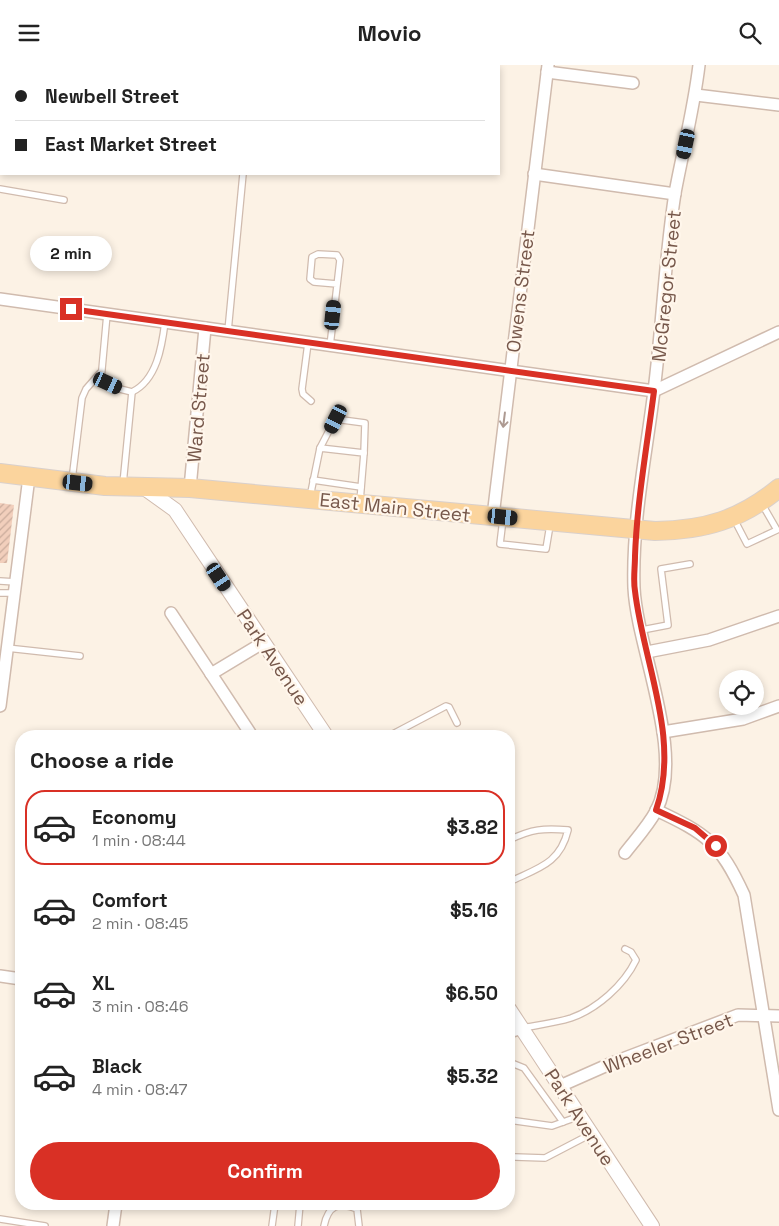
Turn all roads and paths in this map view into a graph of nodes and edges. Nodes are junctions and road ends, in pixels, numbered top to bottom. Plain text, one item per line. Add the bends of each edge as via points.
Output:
1 (699, 65) edge
2 (548, 69) edge
3 (633, 83) dead end
4 (696, 95) junction
5 (779, 105) edge
6 (534, 174) junction
7 (243, 175) edge
8 (0, 189) edge
9 (675, 193) junction
10 (64, 200) dead end
11 (336, 284) junction
12 (0, 299) edge
13 (106, 314) junction
14 (165, 323) junction
15 (205, 328) junction
16 (228, 331) junction
17 (779, 332) edge
18 (308, 343) junction
19 (330, 346) junction
20 (510, 372) junction
21 (100, 373) junction
22 (654, 391) junction
23 (132, 392) junction
24 (311, 401) dead end
25 (320, 448) junction
26 (364, 453) junction
27 (0, 473) edge
28 (29, 477) junction
29 (313, 480) junction
30 (72, 482) junction
31 (123, 487) junction
32 (143, 487) junction
33 (190, 488) junction
34 (779, 488) edge
35 (360, 495) junction
36 (309, 499) junction
37 (761, 502) junction
38 (498, 517) junction
39 (733, 517) junction
40 (551, 522) junction
41 (636, 531) junction
42 (778, 532) edge
43 (690, 564) dead end
44 (0, 581) edge
45 (15, 588) junction
46 (0, 593) edge
47 (171, 613) dead end
48 (779, 616) edge
49 (642, 630) junction
50 (264, 642) junction
51 (4, 651) edge
52 (646, 652) junction
53 (80, 656) dead end
54 (2, 672) edge
55 (211, 674) junction
56 (0, 706) edge
57 (779, 706) edge
58 (457, 723) dead end
59 (248, 730) edge
60 (322, 730) edge
61 (400, 730) edge
62 (663, 732) junction
63 (656, 810) junction
64 (515, 837) edge
65 (624, 853) dead end
66 (515, 879) edge
67 (625, 949) dead end
68 (0, 976) edge
69 (15, 978) edge
70 (764, 1014) junction
71 (779, 1016) edge
72 (515, 1030) edge
73 (515, 1065) edge
74 (560, 1086) junction
75 (779, 1110) edge
76 (580, 1116) junction
77 (515, 1121) edge
78 (563, 1122) junction
79 (591, 1134) junction
80 (515, 1157) dead end
81 (115, 1210) edge
82 (274, 1210) edge
83 (299, 1210) edge
84 (329, 1210) edge
85 (356, 1210) edge
86 (0, 1219) edge
87 (45, 1226) edge
88 (113, 1226) edge
89 (272, 1226) edge
90 (298, 1226) edge
91 (324, 1226) edge
92 (359, 1226) edge
93 (652, 1226) edge

1 - 4 street, McGregor Street
2 - 3 street
2 - 6 street, Owens Street
4 - 5 street
4 - 9 street, McGregor Street
6 - 9 street
6 - 20 street, Owens Street
7 - 16 lane, Ward Street
8 - 10 lane
9 - 22 street, McGregor Street
11 - 11 lane via 340,260 336,255 312,257 310,279
11 - 19 lane
12 - 13 street
13 - 14 street
13 - 21 lane
14 - 15 street
14 - 23 lane via 158,359 141,385
15 - 16 street
15 - 33 street, Ward Street
16 - 18 street
17 - 22 street
18 - 19 street
18 - 24 lane via 302,389
19 - 20 street
20 - 22 street
20 -> 38 street, Owens Street
21 - 23 lane via 101,380
21 - 30 lane via 82,398
22 - 41 street, McGregor Street
23 - 31 lane
25 - 26 lane
25 - 26 lane via 336,419 365,423
25 - 29 lane
26 - 35 lane
27 - 28 main road, East Main Street
28 - 30 main road, East Main Street
28 - 45 street
29 - 35 lane
29 - 36 lane
30 - 31 main road, East Main Street
31 - 32 main road, East Main Street
32 - 33 main road, East Main Street
32 - 50 street, Park Avenue via 175,510
33 - 36 main road, East Main Street
34 - 37 main road, East Main Street
35 - 36 main road, East Main Street
35 - 38 main road, East Main Street
37 - 39 main road, East Main Street
37 - 42 lane
38 - 40 main road, East Main Street
38 - 40 lane via 500,544 546,549
39 - 41 main road, East Main Street via 721,523 680,531
39 - 42 lane via 747,544
40 - 41 main road, East Main Street
41 - 49 street, McGregor Street via 634,589
43 - 49 lane via 661,569 668,625
44 - 45 lane
45 - 46 lane
45 - 51 street
47 - 55 street
48 - 52 street via 709,640
49 - 52 street, McGregor Street
50 - 55 street
50 - 60 street, Park Avenue
51 - 53 lane
51 - 54 street
52 - 62 street, McGregor Street
54 - 56 street
55 - 59 street
57 - 62 street via 743,719
58 - 61 lane via 446,706
62 - 63 street, McGregor Street via 664,776
63 - 65 street, McGregor Street
63 - 70 street via 695,828 716,846 731,867 744,895
64 - 66 lane via 544,828 568,830 564,847 554,859
67 - 72 lane via 636,960 629,975 600,1002 572,1017
68 - 69 street
70 - 71 street, Wheeler Street
70 - 74 street, Wheeler Street via 738,1015
70 - 75 street
72 - 74 street, Park Avenue
73 - 78 lane via 524,1069
74 - 76 street, Park Avenue
76 - 78 lane
76 - 79 street, Park Avenue
77 - 78 lane via 552,1125
79 - 80 lane via 545,1158
79 - 93 street, Park Avenue
81 - 88 street
82 - 89 lane
83 - 90 lane
84 - 91 lane
85 - 92 lane
86 - 87 lane

